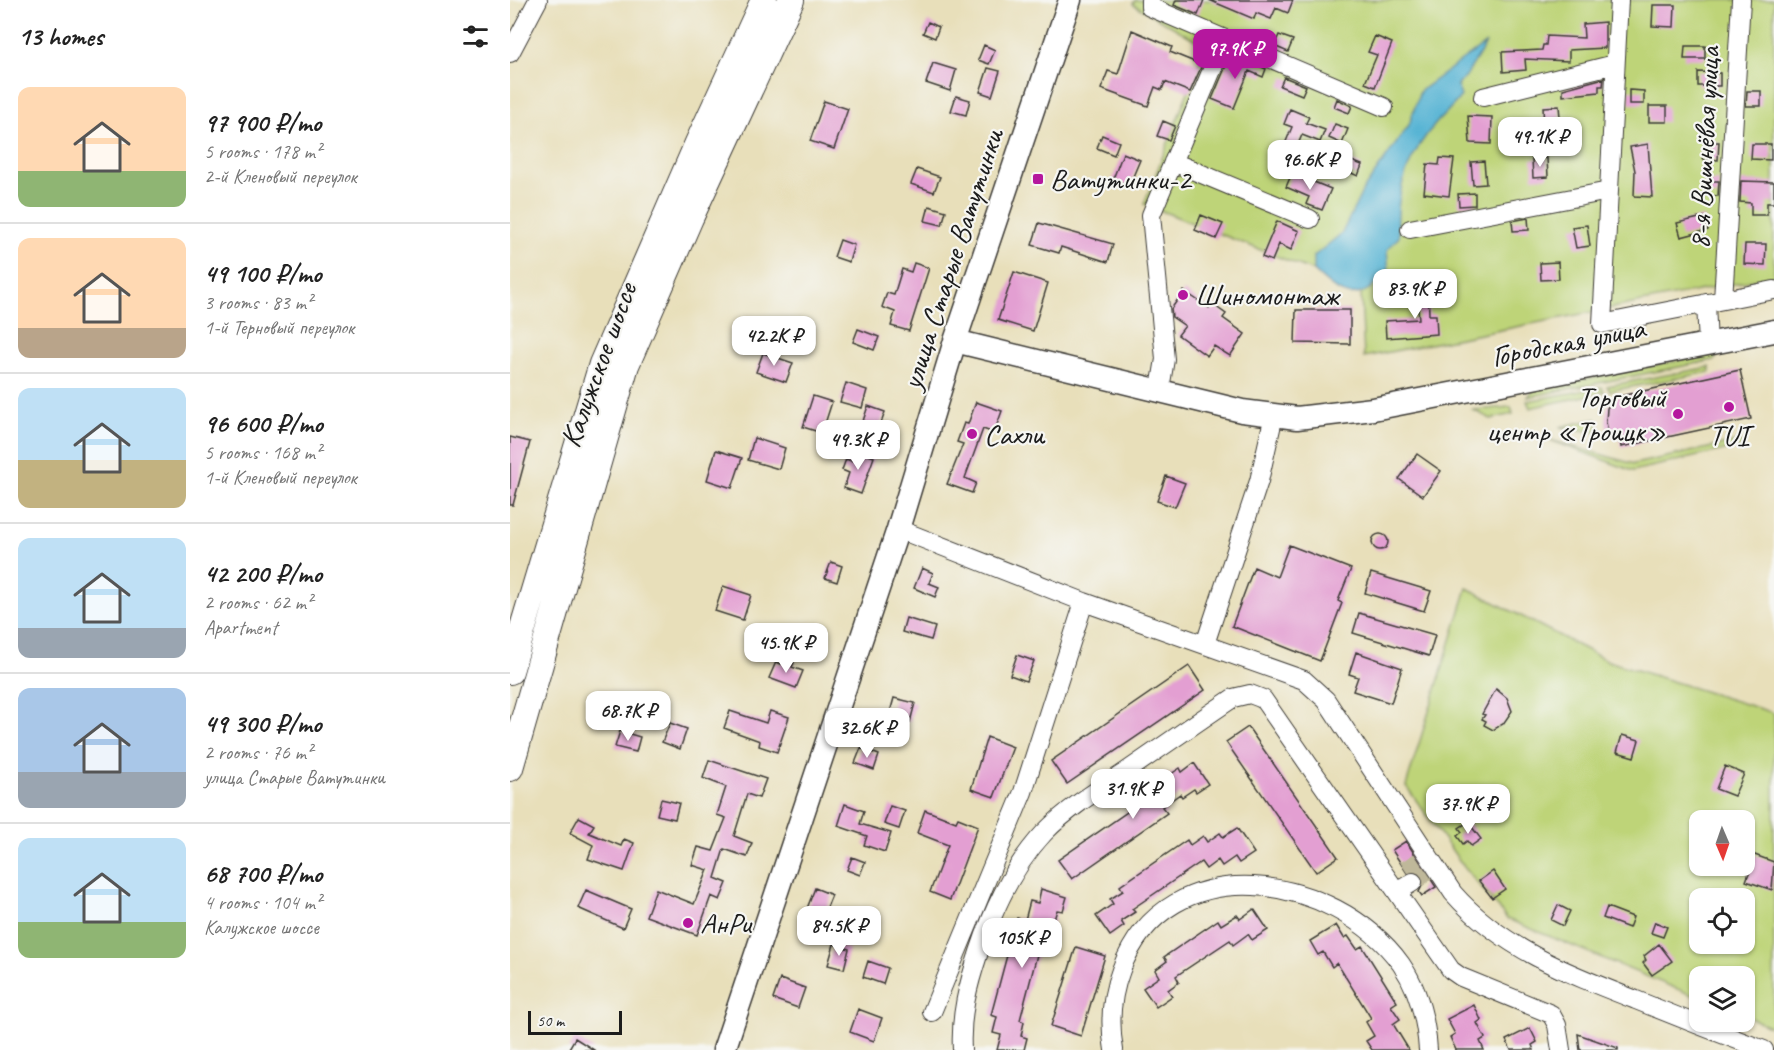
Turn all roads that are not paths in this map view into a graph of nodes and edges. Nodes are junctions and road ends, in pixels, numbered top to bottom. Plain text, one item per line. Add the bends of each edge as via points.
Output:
1 (538, 0) edge
2 (764, 0) edge
3 (791, 0) edge
4 (1070, 0) edge
5 (1619, 0) edge
6 (1741, 0) edge
7 (1150, 3) edge
8 (1225, 39) junction
9 (510, 53) edge
10 (1615, 64) junction
11 (1483, 97) dead end
12 (1384, 107) dead end
13 (1173, 162) junction
14 (1610, 191) junction
15 (1310, 219) dead end
16 (1410, 229) dead end
17 (1774, 290) edge
18 (1715, 301) junction
19 (1774, 331) edge
20 (955, 341) junction
21 (1708, 345) junction
22 (1160, 389) junction
23 (1274, 415) junction
24 (898, 529) junction
25 (1084, 602) junction
26 (1205, 644) junction
27 (510, 671) edge
28 (510, 768) edge
29 (1414, 872) junction
30 (932, 1012) dead end
31 (724, 1050) edge
32 (962, 1050) edge
33 (1114, 1050) edge
34 (1428, 1050) edge
35 (1561, 1050) edge
36 (1764, 1050) edge

1 - 9 street
2 - 27 highway, Калужское шоссе via 602,364
3 - 28 highway, Калужское шоссе via 626,365
4 - 20 main road, улица Старые Ватутинки
5 - 10 street
6 - 18 street, 8-я Вишнёвая улица
7 - 8 street
8 - 12 street
8 - 13 street
10 - 11 street
10 - 14 street
13 - 15 street
13 - 22 street via 1151,215 1166,359
14 - 16 street
14 - 18 street via 1602,324
17 - 18 street
18 - 21 street, 8-я Вишнёвая улица
19 - 21 main road, Городская улица
20 - 22 main road, Городская улица
20 - 24 main road, улица Старые Ватутинки
21 - 23 main road, Городская улица via 1373,410 1297,418
22 - 23 main road, Городская улица via 1242,411
23 - 26 street via 1259,481
24 - 25 street
24 - 31 main road, улица Старые Ватутинки
25 - 26 street
25 - 30 street via 1023,792
26 - 29 street via 1304,681 1326,700
29 - 32 street via 1263,699 1250,693 1233,698 1071,808 1023,860 1001,899 968,986 960,1026
29 - 35 street via 1451,970 1551,1014 1557,1024
29 - 36 street via 1453,893 1478,920 1525,952 1602,987
33 - 34 street via 1111,1013 1115,986 1134,941 1151,920 1187,896 1217,888 1249,887 1277,888 1308,896 1334,906 1363,925 1401,964 1413,986 1426,1026

